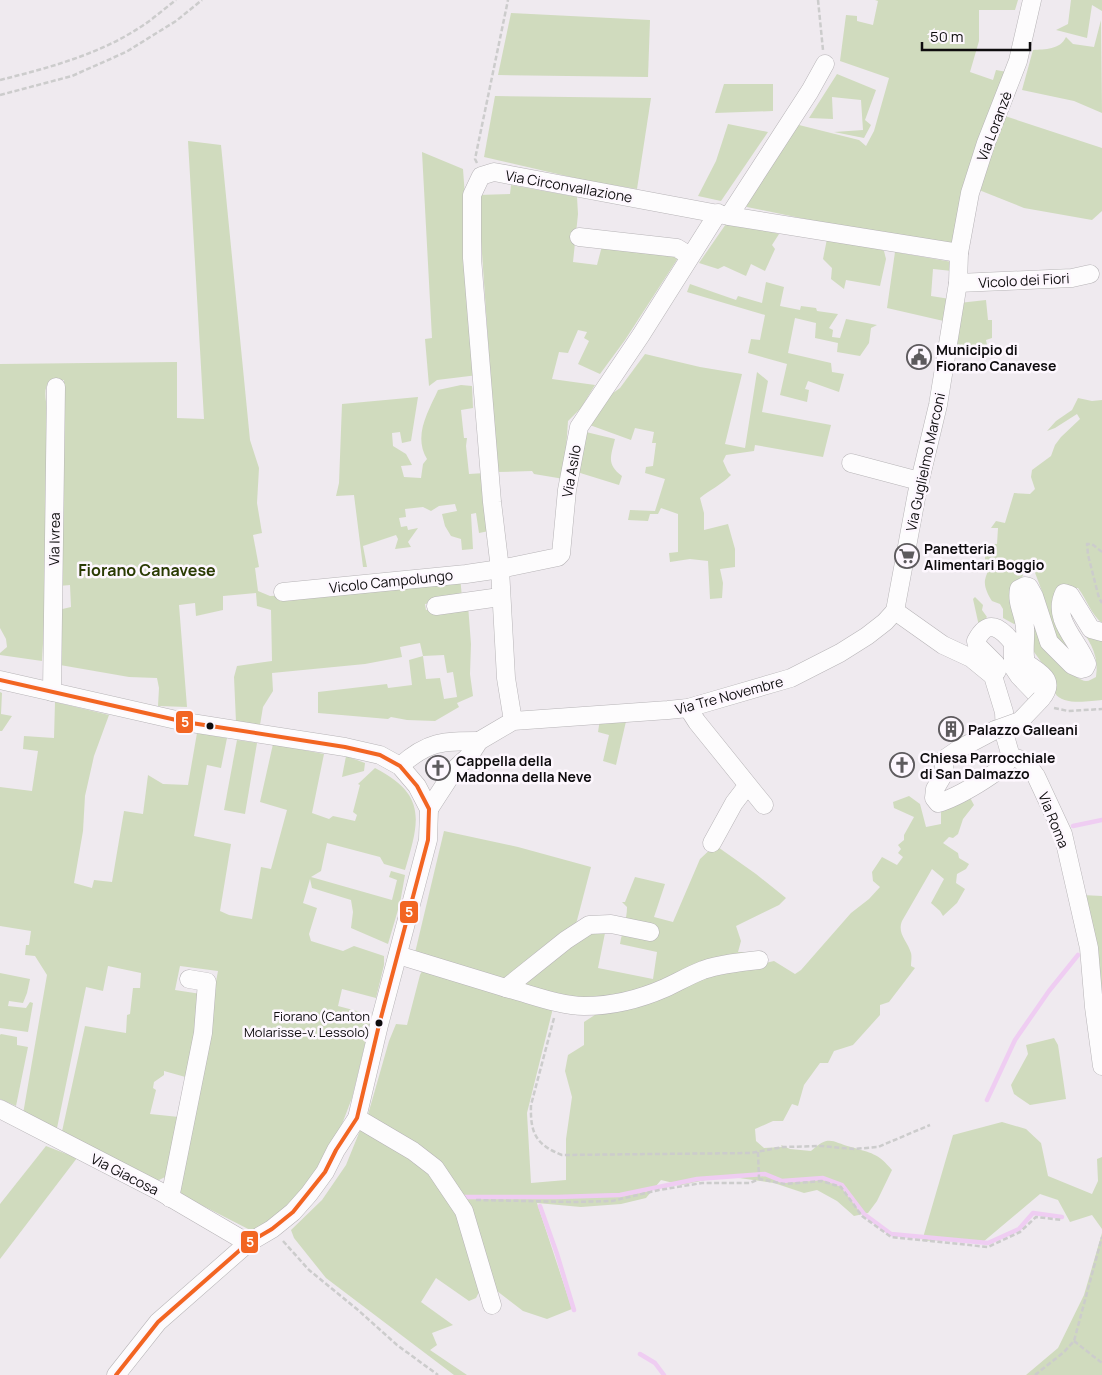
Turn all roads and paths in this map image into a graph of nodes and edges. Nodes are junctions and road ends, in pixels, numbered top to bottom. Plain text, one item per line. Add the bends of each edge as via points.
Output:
1 (176, 0) edge
2 (202, 0) edge
3 (508, 0) edge
4 (818, 0) edge
5 (1032, 0) edge
6 (824, 64) joint
7 (0, 80) edge
8 (0, 95) edge
9 (482, 176) junction
10 (724, 214) junction
11 (579, 237) dead end
12 (959, 253) junction
13 (690, 256) junction
14 (1090, 274) dead end
15 (958, 283) junction
16 (56, 387) dead end
17 (851, 463) dead end
18 (919, 481) junction
19 (1102, 552) edge
20 (500, 569) junction
21 (283, 592) dead end
22 (500, 597) junction
23 (1102, 603) edge
24 (436, 606) dead end
25 (895, 611) junction
26 (1102, 632) edge
27 (993, 676) junction
28 (0, 680) edge
29 (52, 692) junction
30 (1041, 699) junction
31 (688, 708) junction
32 (1102, 708) edge
33 (513, 721) junction
34 (479, 741) junction
35 (1011, 758) junction
36 (400, 766) junction
37 (747, 786) junction
38 (764, 805) dead end
39 (429, 809) junction
40 (712, 843) dead end
41 (650, 932) dead end
42 (398, 955) junction
43 (759, 960) dead end
44 (189, 979) dead end
45 (506, 988) junction
46 (558, 1002) junction
47 (1102, 1066) edge
48 (0, 1109) edge
49 (357, 1118) junction
50 (930, 1124) dead end
51 (758, 1152) junction
52 (759, 1178) junction
53 (170, 1198) junction
54 (458, 1201) junction
55 (1062, 1220) dead end
56 (272, 1229) junction
57 (1102, 1237) edge
58 (248, 1242) junction
59 (492, 1305) dead end
60 (1074, 1341) junction
61 (1102, 1364) edge
62 (116, 1375) edge
63 (438, 1375) edge
64 (1035, 1375) edge

1 - 7 path via 139,28 96,50
2 - 8 path via 176,21 126,52 72,76
3 - 9 path via 475,159
4 - 6 path
5 - 12 street, Via Loranzè via 1018,61 970,192
6 - 10 street, Via Asilo via 810,91
9 - 10 street, Via Circonvallazione via 494,172
9 - 20 street via 472,194 472,258
10 - 12 street, Via Circonvallazione
10 - 13 street, Via Asilo
11 - 13 street via 677,248
12 - 15 street, Via Guglielmo Marconi
13 - 20 street, Via Asilo via 579,427 567,490 561,554 554,559
14 - 15 street, Vicolo dei Fiori via 1072,278
15 - 18 street, Via Guglielmo Marconi via 935,419
16 - 29 street, Via Ivrea
17 - 18 street
18 - 25 street, Via Guglielmo Marconi
19 - 23 path via 1087,544
20 - 21 street, Vicolo Campolungo
20 - 22 street
22 - 24 street
22 - 33 street
25 - 27 street via 943,645 971,658
25 - 31 street, Via Tre Novembre via 840,654 791,678
26 - 30 street via 1091,629 1070,596 1064,593 1059,603 1062,616 1087,664 1081,669 1072,666 1049,642 1030,587 1019,589 1018,599 1025,626 1024,657 1026,663 1042,674 1048,683
27 - 30 street via 997,671 996,664 976,641 989,627 1002,632 1013,643 1013,667
27 - 35 street via 1004,712 1005,736
28 - 29 street
29 - 36 street via 185,722 345,747 380,755
30 - 32 path via 1056,710
30 - 35 street, bridge via 1020,721 995,730 944,760 945,772 935,789 934,798 938,803 959,796 1006,766
31 - 33 street, Via Tre Novembre
31 - 37 street
33 - 34 street
34 - 36 street via 429,745
34 - 39 street via 455,769
35 - 47 street, Via Roma via 1019,759 1036,776 1063,834 1089,948
36 - 39 street via 417,786
37 - 38 street
37 - 40 street
39 - 42 street via 428,840
41 - 45 street via 611,924 589,925
42 - 45 street
42 - 49 street
43 - 46 street via 720,965 663,989 606,1005
44 - 53 street via 208,982 203,1033
45 - 46 street
46 - 51 path via 531,1105 533,1132 551,1151 579,1156
48 - 53 street, Via Giacosa
49 - 54 street via 435,1168
49 - 56 street via 309,1194
50 - 51 path via 878,1147 783,1147
51 - 52 path
52 - 54 path via 750,1183 702,1183 612,1201
52 - 55 path via 785,1184 822,1181 841,1187 862,1216 891,1237 988,1247 1020,1232 1036,1217
53 - 58 street, Via Giacosa
54 - 59 street via 464,1211
56 - 58 street
56 - 63 path via 309,1270 397,1345
57 - 60 path
58 - 62 street via 158,1322
60 - 61 path
60 - 64 path

